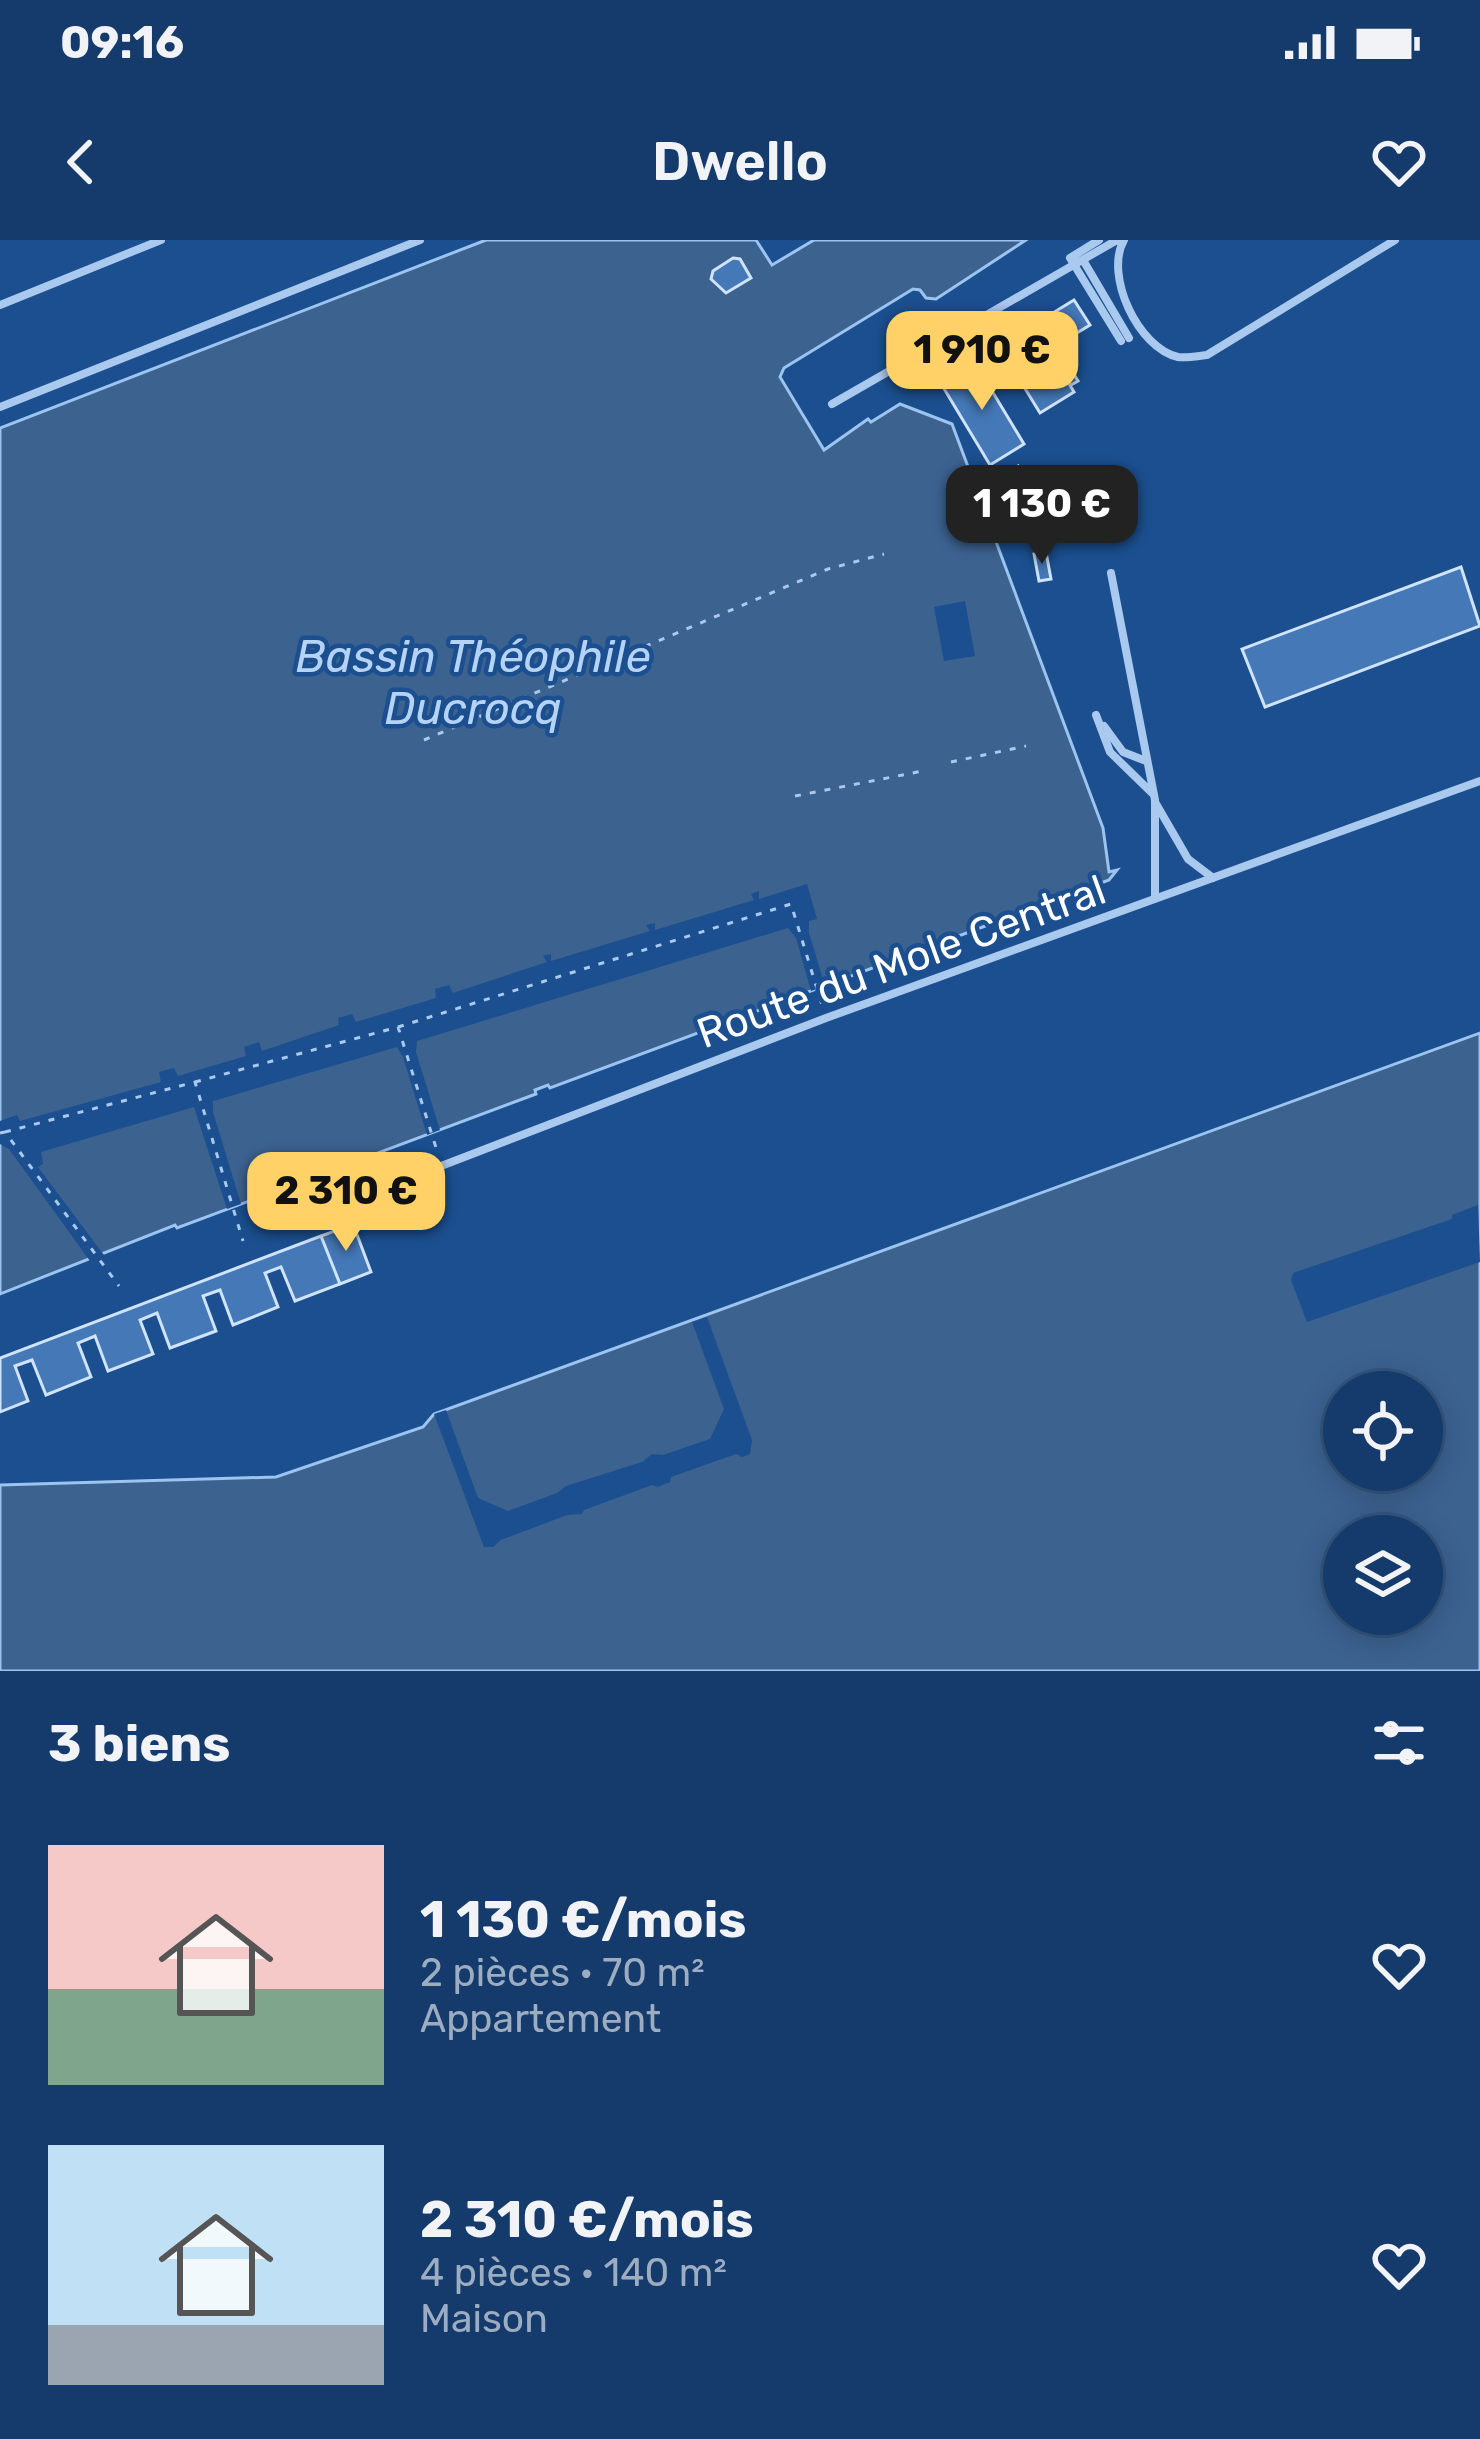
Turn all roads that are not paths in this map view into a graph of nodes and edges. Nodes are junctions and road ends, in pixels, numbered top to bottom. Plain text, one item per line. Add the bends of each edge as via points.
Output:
1 (160, 240) edge
2 (420, 240) edge
3 (1099, 240) edge
4 (1121, 240) edge
5 (1395, 240) edge
6 (1076, 261) junction
7 (0, 305) edge
8 (1125, 339) dead end
9 (832, 404) dead end
10 (0, 407) edge
11 (1111, 573) dead end
12 (1147, 761) junction
13 (1480, 781) edge
14 (1154, 797) junction
15 (1213, 878) junction
16 (1155, 899) junction
17 (346, 1203) dead end

1 - 7 lane
2 - 10 lane
3 - 6 lane
4 - 5 lane via 1116,275 1128,308 1176,357 1207,355
4 - 6 lane
6 - 8 lane
6 - 9 lane
11 - 12 lane
12 - 14 lane
12 - 14 lane via 1123,752 1096,715 1110,752
13 - 15 lane, Route du Mole Central
14 - 15 lane via 1188,859
14 - 16 lane
15 - 16 lane, Route du Mole Central
16 - 17 lane, Route du Mole Central

